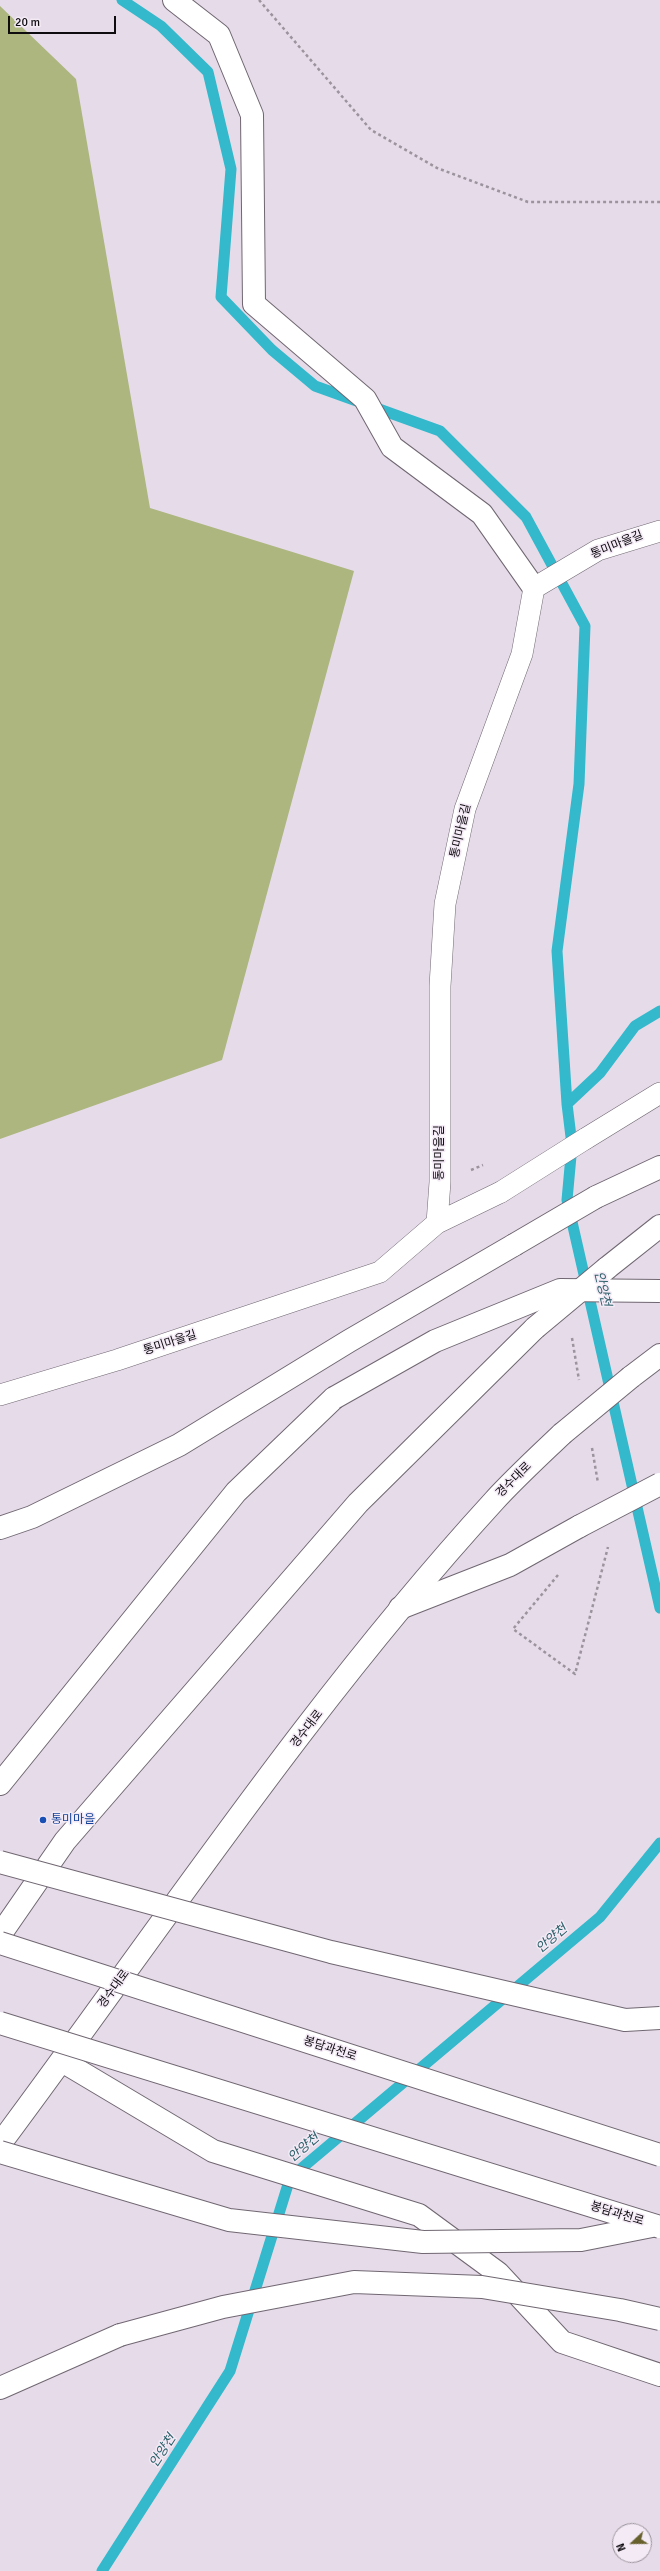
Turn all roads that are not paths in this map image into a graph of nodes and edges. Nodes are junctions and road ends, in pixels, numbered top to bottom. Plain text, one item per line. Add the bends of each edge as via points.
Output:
1 (174, 0) edge
2 (660, 530) edge
3 (534, 588) junction
4 (660, 1093) edge
5 (660, 1167) edge
6 (437, 1223) junction
7 (660, 1226) edge
8 (660, 1291) edge
9 (660, 1355) edge
10 (0, 1394) edge
11 (660, 1484) edge
12 (0, 1528) edge
13 (400, 1608) junction
14 (0, 1784) edge
15 (0, 1862) edge
16 (0, 1936) edge
17 (0, 1943) edge
18 (660, 2018) edge
19 (0, 2023) edge
20 (62, 2061) junction
21 (0, 2144) edge
22 (0, 2152) edge
23 (660, 2155) edge
24 (660, 2224) edge
25 (660, 2227) edge
26 (660, 2319) edge
27 (660, 2375) edge
28 (0, 2388) edge

1 - 3 main road via 219,35 252,115 254,304 364,399 392,447 482,514
2 - 3 lane, 통미마을길 via 598,550
3 - 6 lane, 통미마을길 via 522,654 465,809 445,904 440,986 440,1182
4 - 6 lane, 통미마을길, bridge via 501,1192
5 - 12 main road, bridge via 596,1197 356,1337 179,1445 32,1517
6 - 10 lane, 통미마을길 via 380,1272 117,1360
7 - 16 main road, bridge via 535,1328 358,1503 65,1841
8 - 14 main road, bridge via 560,1290 435,1341 334,1398 236,1492
9 - 13 main road, 경수대로, bridge via 562,1434 495,1500
11 - 13 main road, bridge via 510,1565
13 - 20 main road, 경수대로 via 222,1839
15 - 18 main road, bridge via 332,1952 436,1977 626,2020
17 - 23 main road, 봉담과천로, bridge
19 - 25 main road, 봉담과천로, bridge
20 - 21 main road, 경수대로
20 - 27 main road via 213,2151 419,2215 498,2273 562,2342
22 - 24 main road, bridge via 229,2220 423,2242 581,2240
26 - 28 main road, bridge via 482,2287 354,2282 223,2307 120,2336

